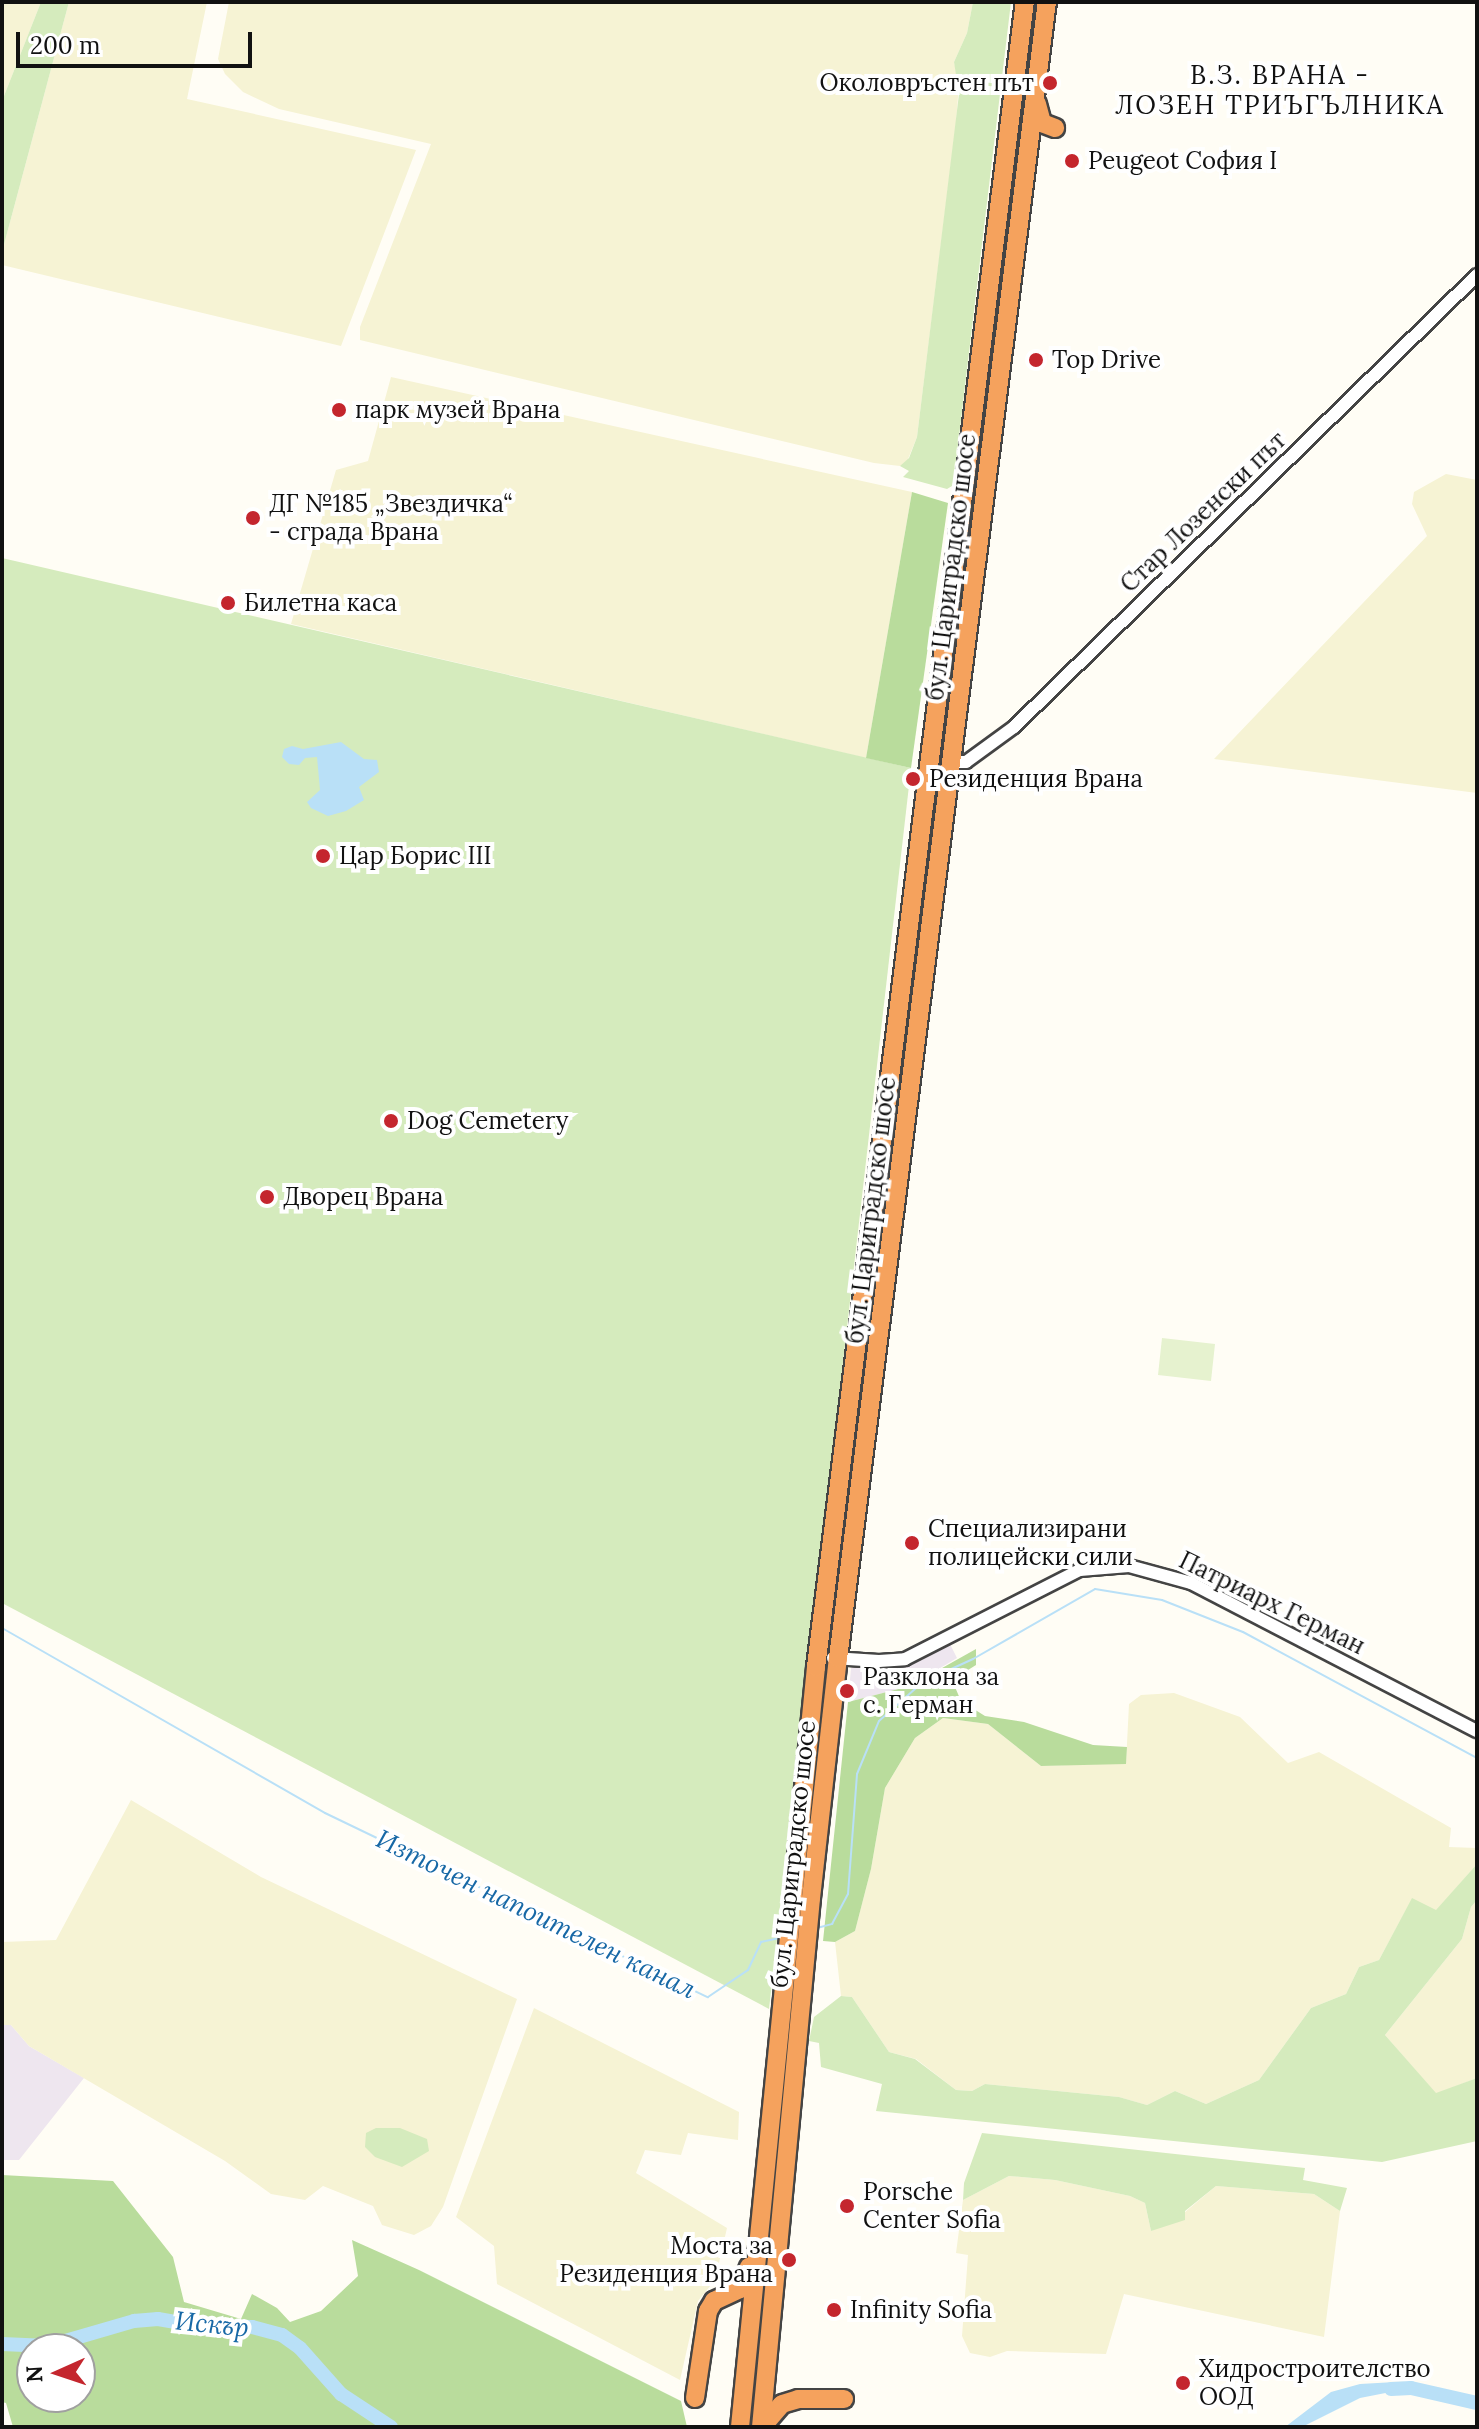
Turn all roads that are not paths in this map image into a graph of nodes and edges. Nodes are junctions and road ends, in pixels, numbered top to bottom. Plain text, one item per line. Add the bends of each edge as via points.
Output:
1 (1019, 2) edge
2 (1025, 2) edge
3 (1049, 2) edge
4 (1019, 46) junction
5 (1477, 275) edge
6 (951, 762) junction
7 (817, 1656) junction
8 (838, 1658) junction
9 (1477, 1731) edge
10 (759, 2225) junction
11 (728, 2296) junction
12 (746, 2355) junction
13 (767, 2364) junction
14 (695, 2398) dead end
15 (798, 2399) junction
16 (844, 2399) dead end
17 (740, 2427) edge
18 (762, 2427) edge

1 - 4 highway
2 - 4 highway, бул. Цариградско шосе
3 - 6 highway, бул. Цариградско шосе
4 - 7 highway, бул. Цариградско шосе
5 - 6 street, Стар Лозенски път via 1014,727 966,762
6 - 8 highway, бул. Цариградско шосе
7 - 8 street, Патриарх Герман
7 - 10 highway, бул. Цариградско шосе
8 - 9 street, Патриарх Герман via 905,1659 1080,1570 1129,1566 1191,1583
8 - 13 highway, бул. Цариградско шосе
10 - 11 highway via 745,2282
10 - 12 highway, бул. Цариградско шосе
11 - 12 highway via 742,2311
11 - 14 highway via 714,2301 708,2311
12 - 17 highway, бул. Цариградско шосе
13 - 15 highway via 777,2386
13 - 18 highway, бул. Цариградско шосе
15 - 16 highway
15 - 18 highway via 777,2407

